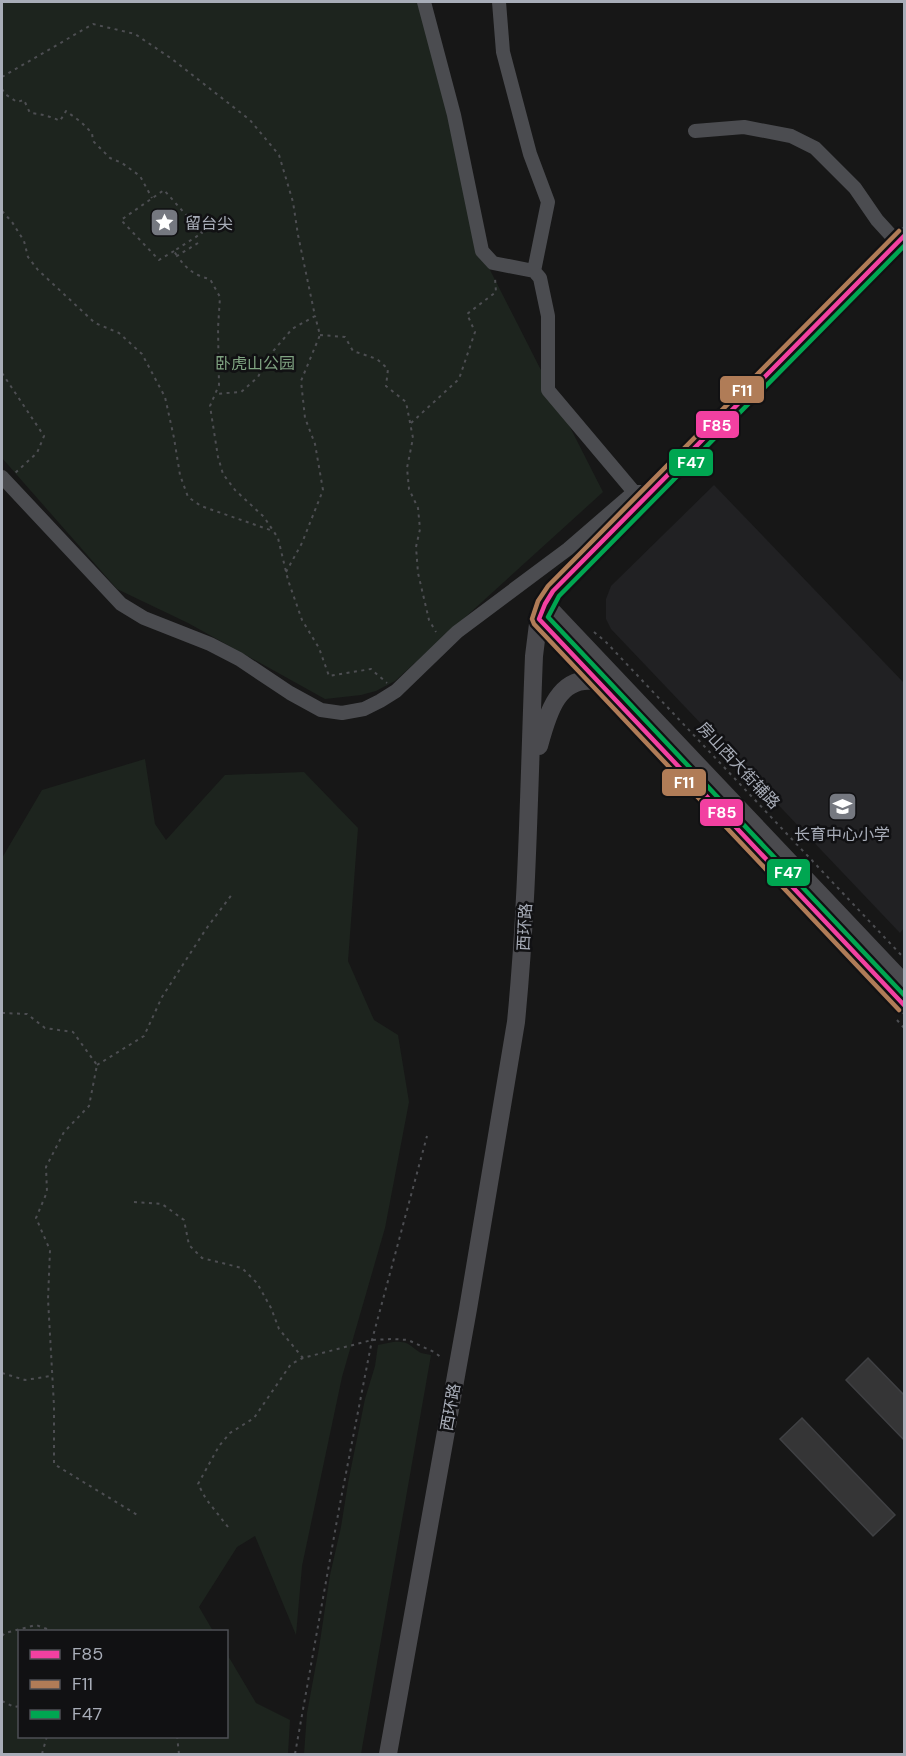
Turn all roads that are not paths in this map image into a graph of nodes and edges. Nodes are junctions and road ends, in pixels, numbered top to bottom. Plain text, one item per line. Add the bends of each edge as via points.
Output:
1 (424, 2) edge
2 (499, 2) edge
3 (695, 131) dead end
4 (902, 243) edge
5 (534, 271) junction
6 (4, 479) edge
7 (634, 492) junction
8 (653, 492) junction
9 (545, 615) junction
10 (599, 682) junction
11 (539, 746) junction
12 (904, 983) edge
13 (904, 1005) edge
14 (388, 1755) edge
15 (396, 1755) edge

1 - 5 street via 482,251 493,263
2 - 5 street via 503,52 530,154 548,202
3 - 4 street via 744,127 791,136 815,148
4 - 8 main road
4 - 9 main road, 西环路
5 - 7 street via 540,278 548,316 548,390
6 - 7 street via 121,604 239,659 321,710 342,713 364,709 396,691 457,632 568,549
7 - 8 street
8 - 9 main road via 553,591
9 - 10 main road
9 - 11 main road, 西环路
9 - 12 main road
9 - 14 main road, 西环路 via 534,657 521,975 507,1079
10 - 11 main road via 578,681 560,694 549,712
10 - 13 main road
11 - 15 main road, 西环路 via 530,964 519,1059

